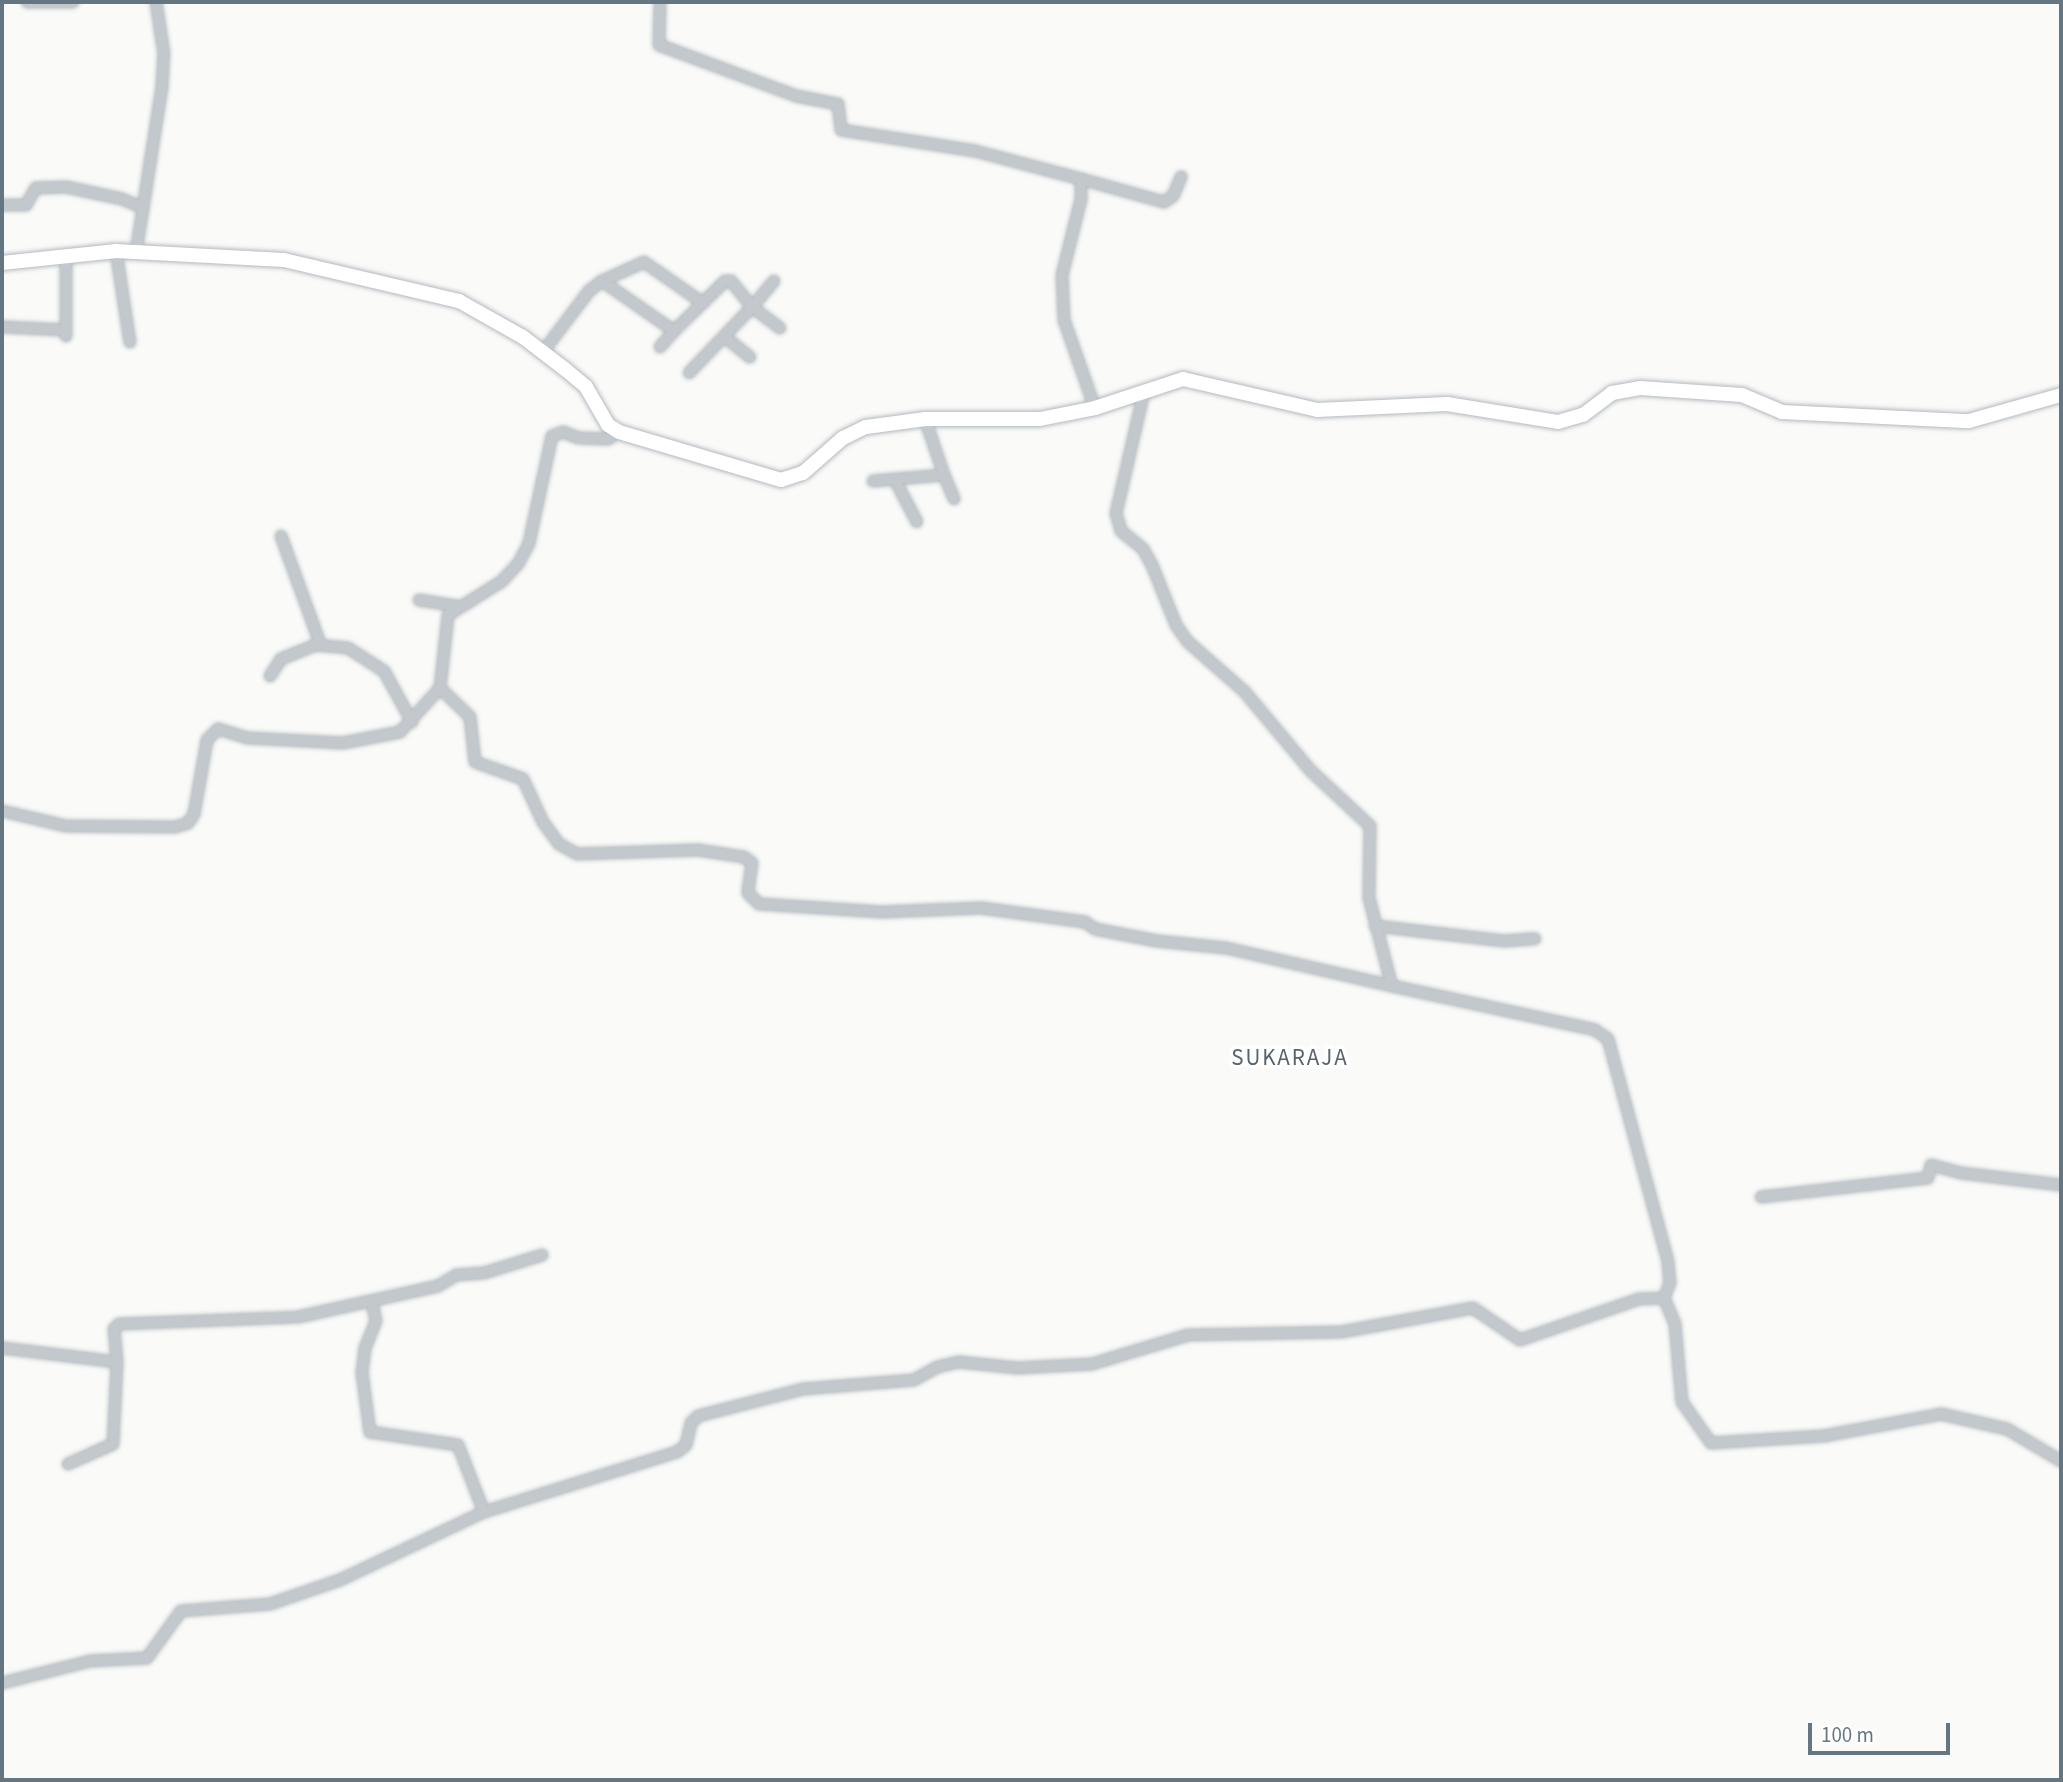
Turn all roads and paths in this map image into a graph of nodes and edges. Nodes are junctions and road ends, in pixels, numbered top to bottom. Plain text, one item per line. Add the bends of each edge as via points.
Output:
1 (27, 2) edge
2 (73, 2) edge
3 (156, 2) edge
4 (660, 2) edge
5 (1181, 177) dead end
6 (1081, 179) junction
7 (2, 205) edge
8 (143, 208) junction
9 (116, 251) junction
10 (136, 252) junction
11 (66, 258) junction
12 (2, 263) edge
13 (602, 281) junction
14 (774, 281) dead end
15 (703, 303) junction
16 (752, 307) junction
17 (2, 327) edge
18 (780, 328) dead end
19 (674, 331) junction
20 (725, 337) junction
21 (130, 342) dead end
22 (660, 347) dead end
23 (542, 353) junction
24 (750, 357) dead end
25 (689, 373) dead end
26 (1144, 392) junction
27 (2061, 395) edge
28 (1095, 408) junction
29 (925, 419) junction
30 (619, 432) junction
31 (944, 475) junction
32 (895, 480) junction
33 (873, 481) dead end
34 (954, 499) dead end
35 (917, 522) dead end
36 (281, 536) dead end
37 (419, 600) dead end
38 (458, 606) junction
39 (320, 643) junction
40 (270, 676) dead end
41 (440, 688) junction
42 (412, 722) junction
43 (2, 811) edge
44 (1375, 926) junction
45 (1535, 939) dead end
46 (1392, 986) junction
47 (2061, 1185) edge
48 (1761, 1197) dead end
49 (542, 1255) dead end
50 (1664, 1298) junction
51 (372, 1302) junction
52 (2, 1348) edge
53 (117, 1362) junction
54 (2061, 1461) edge
55 (68, 1464) dead end
56 (484, 1512) junction
57 (2, 1683) edge

1 - 2 street
3 - 8 street via 164,54 162,87
4 - 6 street via 659,45 796,96 838,104 841,130 975,151
5 - 6 street via 1173,196 1164,202
6 - 28 street via 1081,199 1062,275 1064,320
7 - 8 street via 26,205 34,188 66,187
8 - 10 street
9 - 10 main road
9 - 11 main road
9 - 21 street
10 - 23 main road via 284,260 365,278 481,310
11 - 12 main road
11 - 17 street via 66,333
13 - 15 street via 643,262
13 - 19 street
13 - 23 street via 589,290
14 - 16 street
15 - 16 street via 728,280
15 - 19 street
16 - 18 street
16 - 20 street
19 - 22 street
20 - 24 street
20 - 25 street
23 - 30 main road via 586,387 597,412
26 - 27 main road via 1165,382 1195,380 1317,410 1447,404 1558,422 1583,415 1612,393 1640,388 1742,395 1782,412 1969,421
26 - 28 main road
26 - 44 street via 1116,513 1118,523 1152,565 1171,615 1187,641 1244,691 1311,771 1370,826 1369,898
28 - 29 main road via 1040,419
29 - 30 main road via 852,432 803,473 781,480
29 - 31 street
30 - 38 street via 608,439 563,432 552,436 528,543 518,564 502,581
31 - 32 street
31 - 34 street
32 - 33 street
32 - 35 street
36 - 39 street
37 - 38 street
38 - 41 street via 448,615
39 - 40 street via 281,659
39 - 42 street via 348,648 378,665
41 - 42 street
41 - 46 street via 470,717 475,762 523,779 543,822 559,844 577,854 698,850 744,857 752,863 748,893 759,904 882,912 981,908 1085,922 1095,929 1157,941 1226,948
42 - 43 street via 400,732 342,743 248,738 218,729 207,740 194,814 188,823 175,827 66,826
44 - 45 street via 1504,941
44 - 46 street
46 - 50 street via 1595,1030 1608,1039 1668,1262 1670,1283
47 - 48 street via 1931,1165 1928,1178
49 - 51 street via 484,1273 456,1275 438,1286
50 - 54 street via 1675,1324 1682,1402 1711,1443 1824,1436 1941,1414 2007,1429
50 - 56 street via 1639,1299 1520,1340 1473,1308 1342,1332 1188,1335 1093,1364 1018,1368 959,1362 937,1367 914,1381 803,1389 698,1416 691,1423 686,1445 677,1452
51 - 53 street via 260,1321 119,1324 114,1329
51 - 56 street via 376,1321 365,1348 362,1373 370,1432 458,1445
52 - 53 street
53 - 55 street via 112,1384 114,1441 109,1448
56 - 57 street via 380,1562 285,1600 181,1611 147,1658 90,1661

